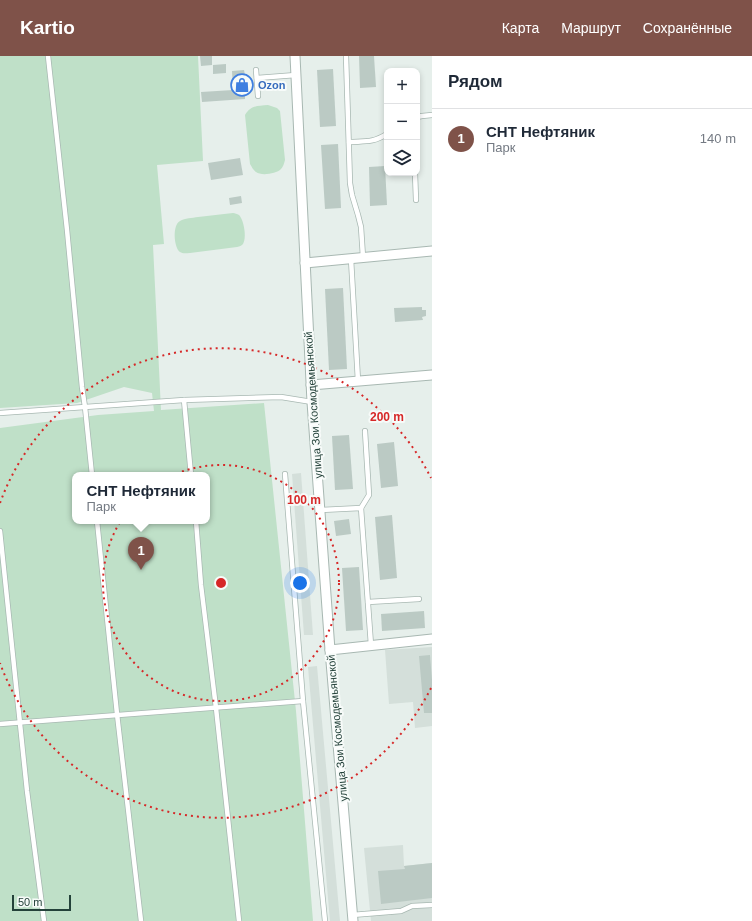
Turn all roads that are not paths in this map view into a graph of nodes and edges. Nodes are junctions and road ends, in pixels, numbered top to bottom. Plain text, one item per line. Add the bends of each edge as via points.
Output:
1 (48, 56) edge
2 (295, 56) edge
3 (346, 56) edge
4 (256, 70) dead end
5 (296, 75) junction
6 (257, 78) junction
7 (258, 96) dead end
8 (432, 115) edge
9 (420, 116) edge
10 (384, 136) edge
11 (349, 142) junction
12 (414, 176) edge
13 (416, 200) dead end
14 (432, 251) edge
15 (363, 258) junction
16 (351, 259) junction
17 (305, 263) junction
18 (432, 375) edge
19 (358, 381) junction
20 (311, 385) junction
21 (184, 400) junction
22 (312, 402) junction
23 (85, 407) junction
24 (0, 413) edge
25 (365, 431) dead end
26 (92, 472) edge
27 (191, 472) edge
28 (285, 474) dead end
29 (362, 508) junction
30 (321, 510) junction
31 (97, 524) edge
32 (196, 524) edge
33 (0, 531) edge
34 (419, 599) dead end
35 (368, 602) junction
36 (432, 639) edge
37 (371, 645) junction
38 (330, 650) junction
39 (303, 701) junction
40 (216, 708) junction
41 (117, 714) junction
42 (20, 722) junction
43 (0, 724) edge
44 (432, 905) edge
45 (352, 918) edge
46 (44, 921) edge
47 (141, 921) edge
48 (239, 921) edge
49 (325, 921) edge

1 - 23 lane
2 - 5 street, улица Зои Космодемьянской
3 - 11 lane
4 - 6 lane
5 - 6 lane
5 - 17 street, улица Зои Космодемьянской
6 - 7 lane
8 - 9 lane
10 - 11 lane via 377,140
11 - 15 lane via 350,183 361,226
12 - 13 lane
14 - 15 street
15 - 16 street
16 - 17 street
16 - 19 lane
17 - 20 street, улица Зои Космодемьянской
18 - 19 street
19 - 20 street
20 - 22 street, улица Зои Космодемьянской
21 - 22 lane via 281,397
21 - 23 lane
21 - 27 lane
22 - 30 street, улица Зои Космодемьянской
23 - 24 lane
23 - 26 lane
25 - 29 lane via 369,495
28 - 39 lane
29 - 30 lane
29 - 35 lane
30 - 38 street, улица Зои Космодемьянской
31 - 41 lane
32 - 40 lane
33 - 42 lane
34 - 35 lane
35 - 37 lane
36 - 37 street
37 - 38 street
38 - 45 street, улица Зои Космодемьянской
39 - 40 lane
39 - 49 lane
40 - 41 lane
40 - 48 lane
41 - 42 lane
41 - 47 lane
42 - 43 lane
42 - 46 lane
44 - 45 lane via 412,906 401,911

